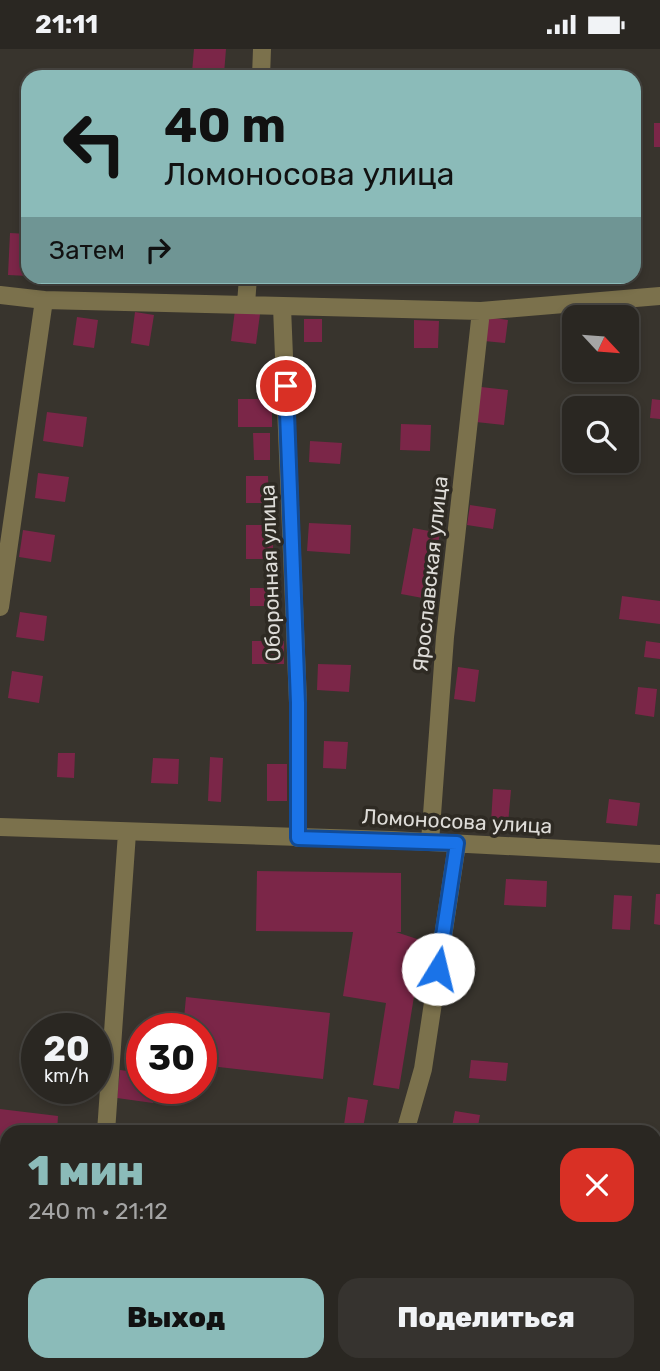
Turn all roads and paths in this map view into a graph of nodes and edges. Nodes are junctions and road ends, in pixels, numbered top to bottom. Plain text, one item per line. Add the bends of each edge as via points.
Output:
1 (262, 49) edge
2 (261, 70) edge
3 (247, 284) edge
4 (0, 295) edge
5 (660, 296) edge
6 (44, 300) junction
7 (246, 304) junction
8 (282, 307) junction
9 (481, 311) junction
10 (0, 607) edge
11 (0, 827) edge
12 (127, 833) junction
13 (298, 838) junction
14 (430, 842) junction
15 (457, 843) junction
16 (660, 854) edge
17 (106, 1125) edge
18 (407, 1125) edge

1 - 2 street
3 - 7 street
4 - 6 street
5 - 9 street
6 - 7 street
6 - 10 street
7 - 8 street
8 - 9 street
8 - 13 street, Оборонная улица via 298,703
9 - 14 street, Ярославская улица via 445,636
11 - 12 street, Ломоносова улица
12 - 13 street, Ломоносова улица
12 - 17 street
13 - 14 street, Ломоносова улица
14 - 15 street, Ломоносова улица
15 - 16 street, Ломоносова улица
15 - 18 street via 423,1069

